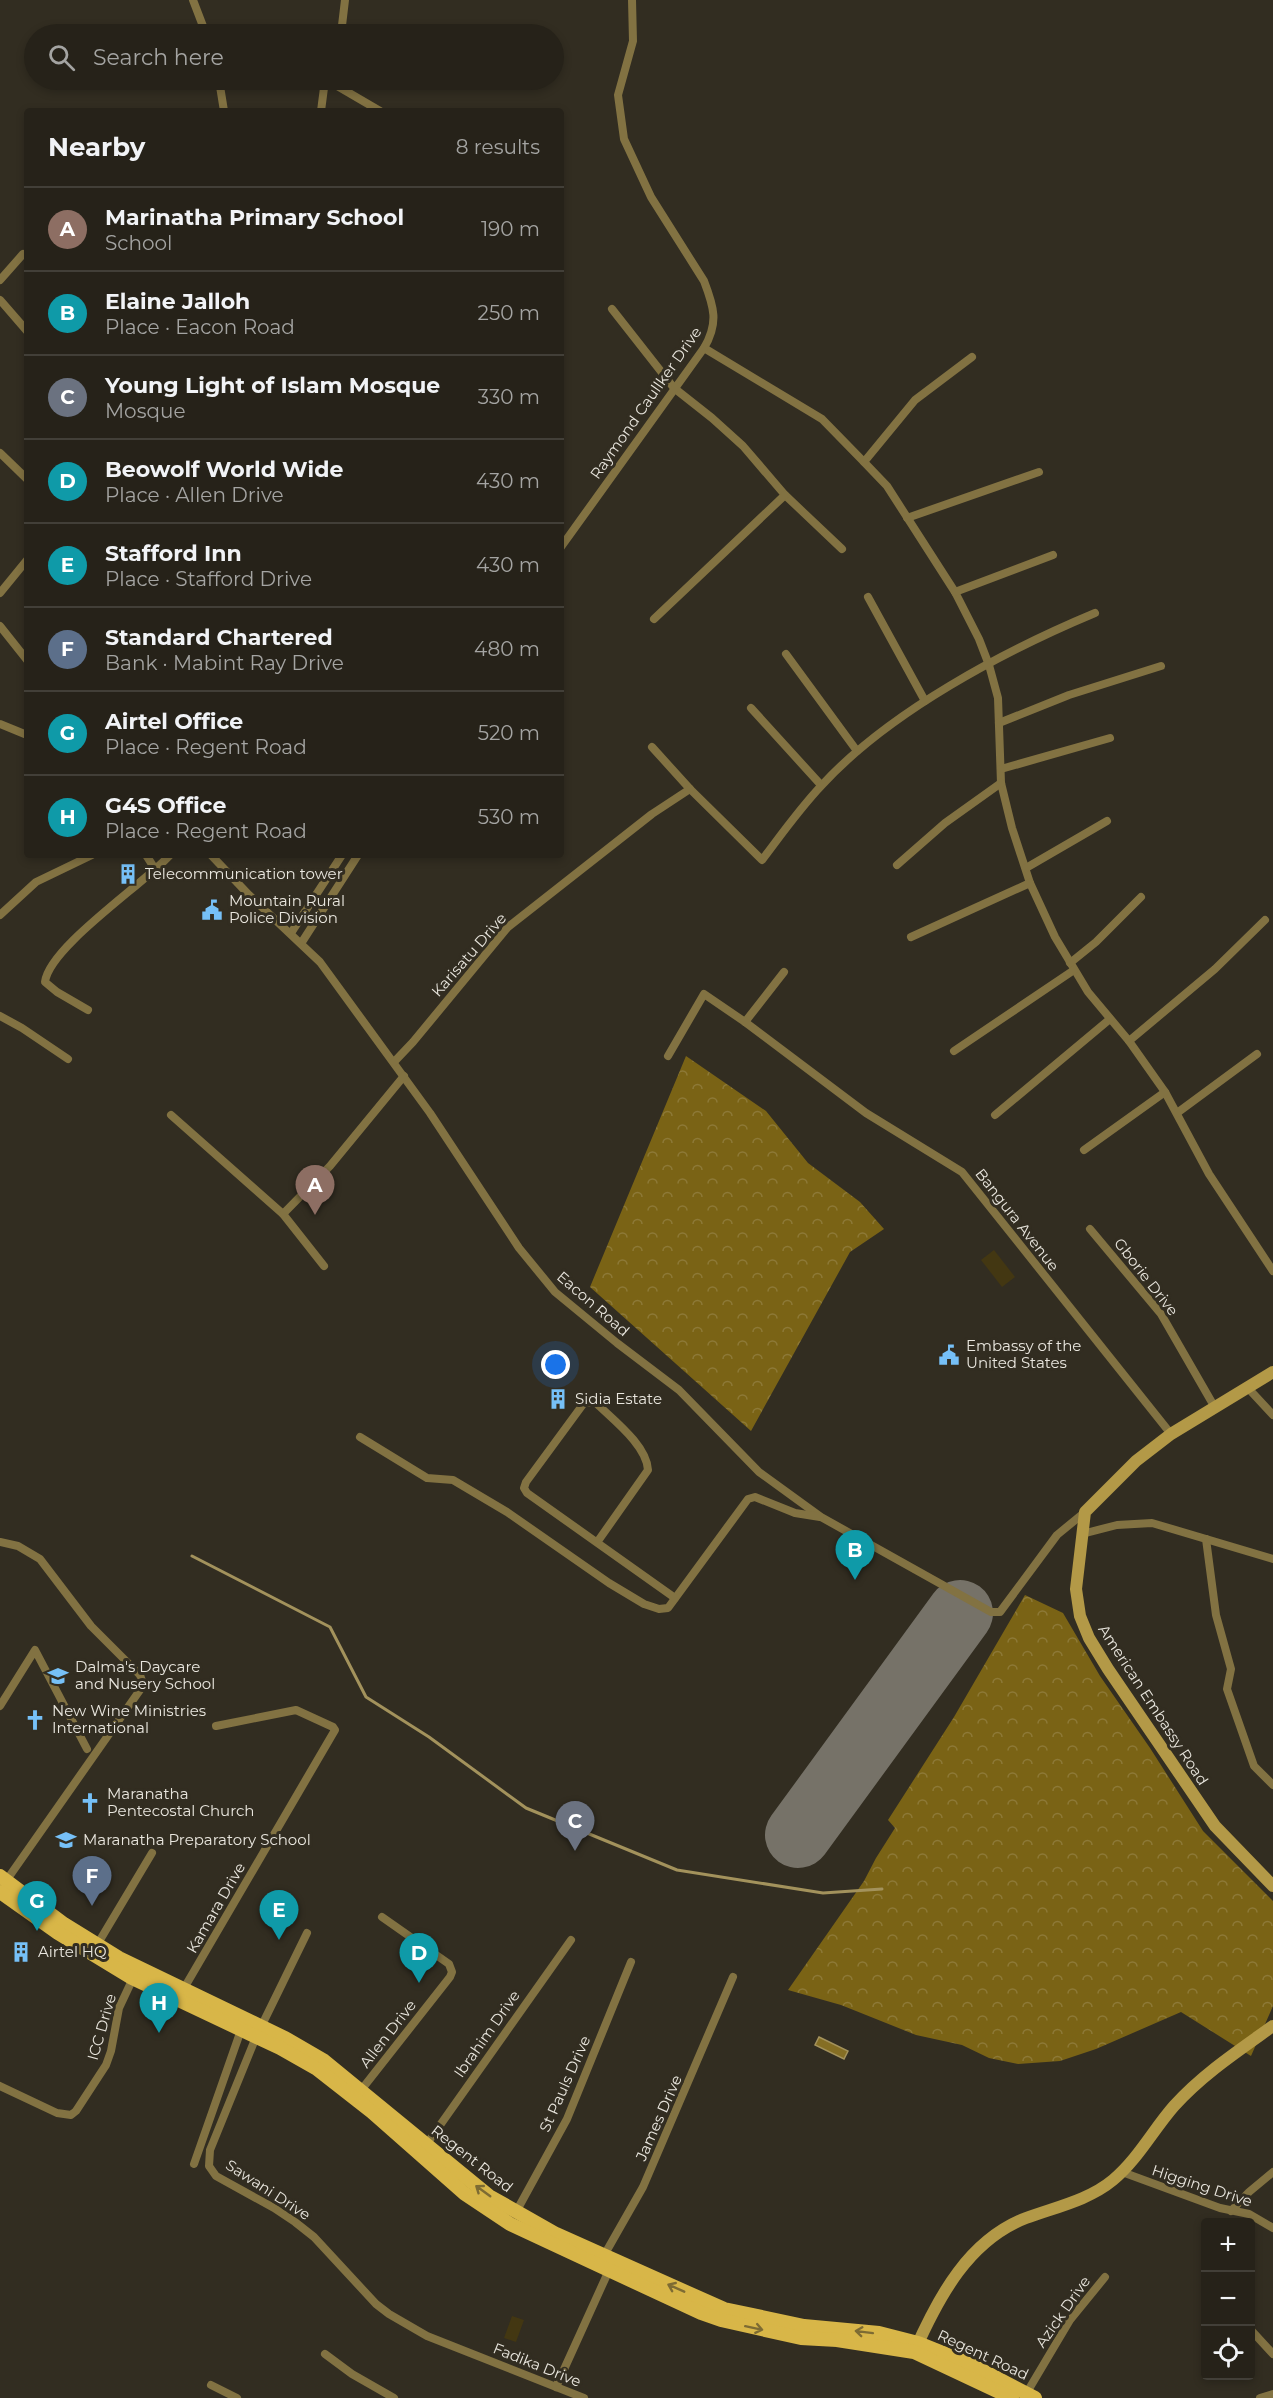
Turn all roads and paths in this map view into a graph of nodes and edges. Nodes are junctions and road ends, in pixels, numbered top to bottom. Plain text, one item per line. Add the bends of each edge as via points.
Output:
1 (193, 0) edge
2 (345, 0) edge
3 (632, 0) edge
4 (202, 24) edge
5 (342, 24) edge
6 (221, 90) edge
7 (324, 90) edge
8 (343, 90) edge
9 (224, 108) edge
10 (321, 108) edge
11 (375, 108) edge
12 (23, 254) dead end
13 (0, 280) edge
14 (0, 300) edge
15 (612, 309) dead end
16 (24, 328) edge
17 (704, 348) junction
18 (972, 357) dead end
19 (674, 388) junction
20 (0, 453) edge
21 (864, 462) junction
22 (1039, 472) dead end
23 (24, 476) edge
24 (785, 495) junction
25 (907, 518) junction
26 (564, 543) edge
27 (842, 549) dead end
28 (1053, 555) dead end
29 (24, 564) edge
30 (955, 592) junction
31 (0, 593) edge
32 (868, 597) dead end
33 (1095, 613) dead end
34 (654, 619) dead end
35 (0, 626) edge
36 (786, 654) dead end
37 (24, 656) edge
38 (989, 665) junction
39 (1161, 666) dead end
40 (925, 701) junction
41 (751, 708) dead end
42 (999, 723) junction
43 (0, 724) edge
44 (24, 734) edge
45 (1110, 738) dead end
46 (652, 747) dead end
47 (857, 751) junction
48 (1001, 769) junction
49 (1001, 783) junction
50 (821, 785) junction
51 (690, 789) junction
52 (1107, 821) dead end
53 (86, 858) edge
54 (148, 858) edge
55 (167, 858) edge
56 (214, 858) edge
57 (340, 858) edge
58 (356, 858) edge
59 (897, 865) dead end
60 (1026, 868) junction
61 (155, 869) junction
62 (1030, 883) junction
63 (1141, 897) dead end
64 (0, 915) edge
65 (1265, 920) dead end
66 (291, 933) junction
67 (911, 936) dead end
68 (302, 942) junction
69 (1072, 967) junction
70 (784, 972) dead end
71 (88, 1010) dead end
72 (0, 1016) edge
73 (1110, 1019) junction
74 (745, 1022) junction
75 (1129, 1041) junction
76 (954, 1051) dead end
77 (1257, 1054) dead end
78 (668, 1056) dead end
79 (68, 1059) dead end
80 (394, 1062) junction
81 (404, 1076) junction
82 (1165, 1092) junction
83 (1177, 1113) junction
84 (171, 1115) dead end
85 (995, 1115) dead end
86 (1084, 1150) dead end
87 (283, 1214) junction
88 (1090, 1229) dead end
89 (324, 1266) dead end
90 (1273, 1270) edge
91 (1273, 1372) edge
92 (1247, 1387) junction
93 (1214, 1406) junction
94 (1273, 1416) edge
95 (1170, 1434) junction
96 (360, 1437) dead end
97 (1085, 1512) junction
98 (821, 1517) junction
99 (1082, 1534) junction
100 (1206, 1539) junction
101 (597, 1541) junction
102 (0, 1542) edge
103 (1273, 1559) edge
104 (675, 1598) junction
105 (0, 1706) edge
106 (216, 1726) dead end
107 (87, 1749) dead end
108 (1273, 1785) edge
109 (152, 1853) dead end
110 (2, 1883) edge
111 (1273, 1886) edge
112 (382, 1917) dead end
113 (52, 1922) junction
114 (307, 1933) dead end
115 (572, 1940) dead end
116 (97, 1945) junction
117 (631, 1962) dead end
118 (135, 1973) junction
119 (733, 1977) dead end
120 (183, 1990) junction
121 (1273, 2026) edge
122 (241, 2030) junction
123 (259, 2032) junction
124 (0, 2086) edge
125 (358, 2095) junction
126 (426, 2145) junction
127 (194, 2164) dead end
128 (1122, 2172) junction
129 (1273, 2172) edge
130 (1231, 2211) junction
131 (516, 2212) junction
132 (1273, 2228) edge
133 (607, 2263) junction
134 (1105, 2277) dead end
135 (1255, 2334) edge
136 (916, 2348) junction
137 (325, 2354) dead end
138 (1273, 2354) edge
139 (480, 2356) joint
140 (211, 2385) dead end
141 (555, 2387) junction
142 (1273, 2394) edge
143 (1031, 2396) edge
144 (237, 2398) edge
145 (394, 2398) edge
146 (584, 2398) edge
147 (1012, 2398) edge
148 (1260, 2398) edge

1 - 4 street
2 - 5 street
3 - 17 street, Raymond Caullker Drive via 633,41 619,89 619,117 640,174 709,294 714,321
6 - 9 street
7 - 10 street
8 - 11 street
12 - 13 street
14 - 16 street
15 - 19 street
17 - 19 street, Raymond Caullker Drive
17 - 21 street via 822,419
18 - 21 street via 915,400
19 - 24 street via 743,446
19 - 26 street, Raymond Caullker Drive
20 - 23 street
21 - 25 street
22 - 25 street
24 - 27 street
24 - 34 street
25 - 30 street
28 - 30 street
29 - 31 street
30 - 38 street
32 - 40 street
33 - 38 street via 1045,634
35 - 37 street
36 - 47 street
38 - 40 street
38 - 42 street via 998,698
39 - 42 street via 1069,695
40 - 47 street
41 - 50 street
42 - 48 street
43 - 44 street
45 - 48 street
46 - 51 street
47 - 50 street
48 - 49 street
49 - 59 street via 945,823
49 - 60 street
50 - 51 street via 762,860
51 - 80 street, Karisatu Drive via 652,814 508,927
52 - 60 street
53 - 64 street via 36,882
54 - 61 street
55 - 61 street
56 - 66 street, Eacon Road
57 - 66 street
58 - 68 street
60 - 62 street
61 - 71 street via 81,932 46,971 45,982
62 - 67 street
62 - 69 street
63 - 69 street
65 - 75 street via 1215,969
66 - 68 street, Eacon Road
68 - 80 street, Eacon Road
69 - 73 street
69 - 76 street
70 - 74 street
72 - 79 street
73 - 75 street
73 - 85 street
74 - 78 street, Bangura Avenue via 702,995
74 - 95 street, Bangura Avenue via 866,1113 962,1172
75 - 82 street
77 - 83 street
80 - 81 street, Eacon Road
81 - 87 street via 330,1166
81 - 98 street, Eacon Road via 519,1248 555,1292 679,1390 759,1472
82 - 83 street
82 - 86 street
83 - 90 street via 1214,1182
84 - 87 street
87 - 89 street
88 - 93 street, Gborie Drive via 1161,1314
91 - 92 street
92 - 93 street
92 - 94 street
93 - 95 street
95 - 97 street via 1136,1461
96 - 104 street via 427,1478 453,1480 644,1604 668,1608
97 - 98 street, Eacon Road via 1057,1535 1018,1582 1000,1612 991,1612
97 - 99 street, American Embassy Road
98 - 104 street via 795,1513 755,1497 748,1499
99 - 100 street via 1117,1525 1152,1523
99 - 111 street, American Embassy Road via 1076,1589 1080,1616 1089,1638 1215,1826
100 - 103 street
100 - 108 street via 1216,1615 1231,1669 1227,1689 1254,1766
101 - 101 street via 524,1488 551,1446 589,1401 595,1402 638,1445 648,1470
101 - 104 street
102 - 110 street via 18,1546 40,1559 91,1626 142,1681 140,1690
105 - 107 street via 35,1650
106 - 120 street, Kamara Drive via 296,1710 335,1731
109 - 116 street
110 - 113 main road, Regent Road
112 - 125 street, Allen Drive via 449,1964 452,1972
113 - 116 main road, Regent Road
113 - 118 main road, Regent Road
114 - 123 street, Sawani Drive
115 - 126 street, Ibrahim Drive
116 - 118 main road, Regent Road
117 - 131 street, St Pauls Drive via 567,2119
118 - 120 main road, Regent Road
118 - 122 main road, Regent Road
118 - 124 street, ICC Drive via 119,2007 106,2065 76,2111 71,2115 57,2113
119 - 133 street, James Drive
120 - 123 main road, Regent Road
121 - 128 street via 1193,2086
122 - 123 main road, Regent Road
122 - 127 street
123 - 125 main road, Regent Road via 323,2060
123 - 139 street, Sawani Drive via 210,2150 210,2166 216,2176 296,2222 389,2314 427,2336
125 - 126 main road, Regent Road
125 - 133 main road, Regent Road via 465,2194 487,2209 510,2224
131 -> 126 main road, Regent Road via 470,2182
128 - 130 street, Higging Drive
128 - 136 street via 1079,2200 1024,2218 978,2248 954,2276
129 - 130 street
130 - 132 street, Higging Drive via 1249,2214
131 - 133 main road, Regent Road
133 - 136 main road, Regent Road via 724,2309 804,2326 879,2333
133 - 141 street, James Drive
134 - 143 street, Azick Drive via 1070,2320
135 - 138 street
136 - 143 main road, Regent Road via 978,2368
136 - 147 main road, Regent Road
137 - 145 street
139 - 141 street, Fadika Drive
140 - 144 street
141 - 146 street, Fadika Drive
142 - 148 street

